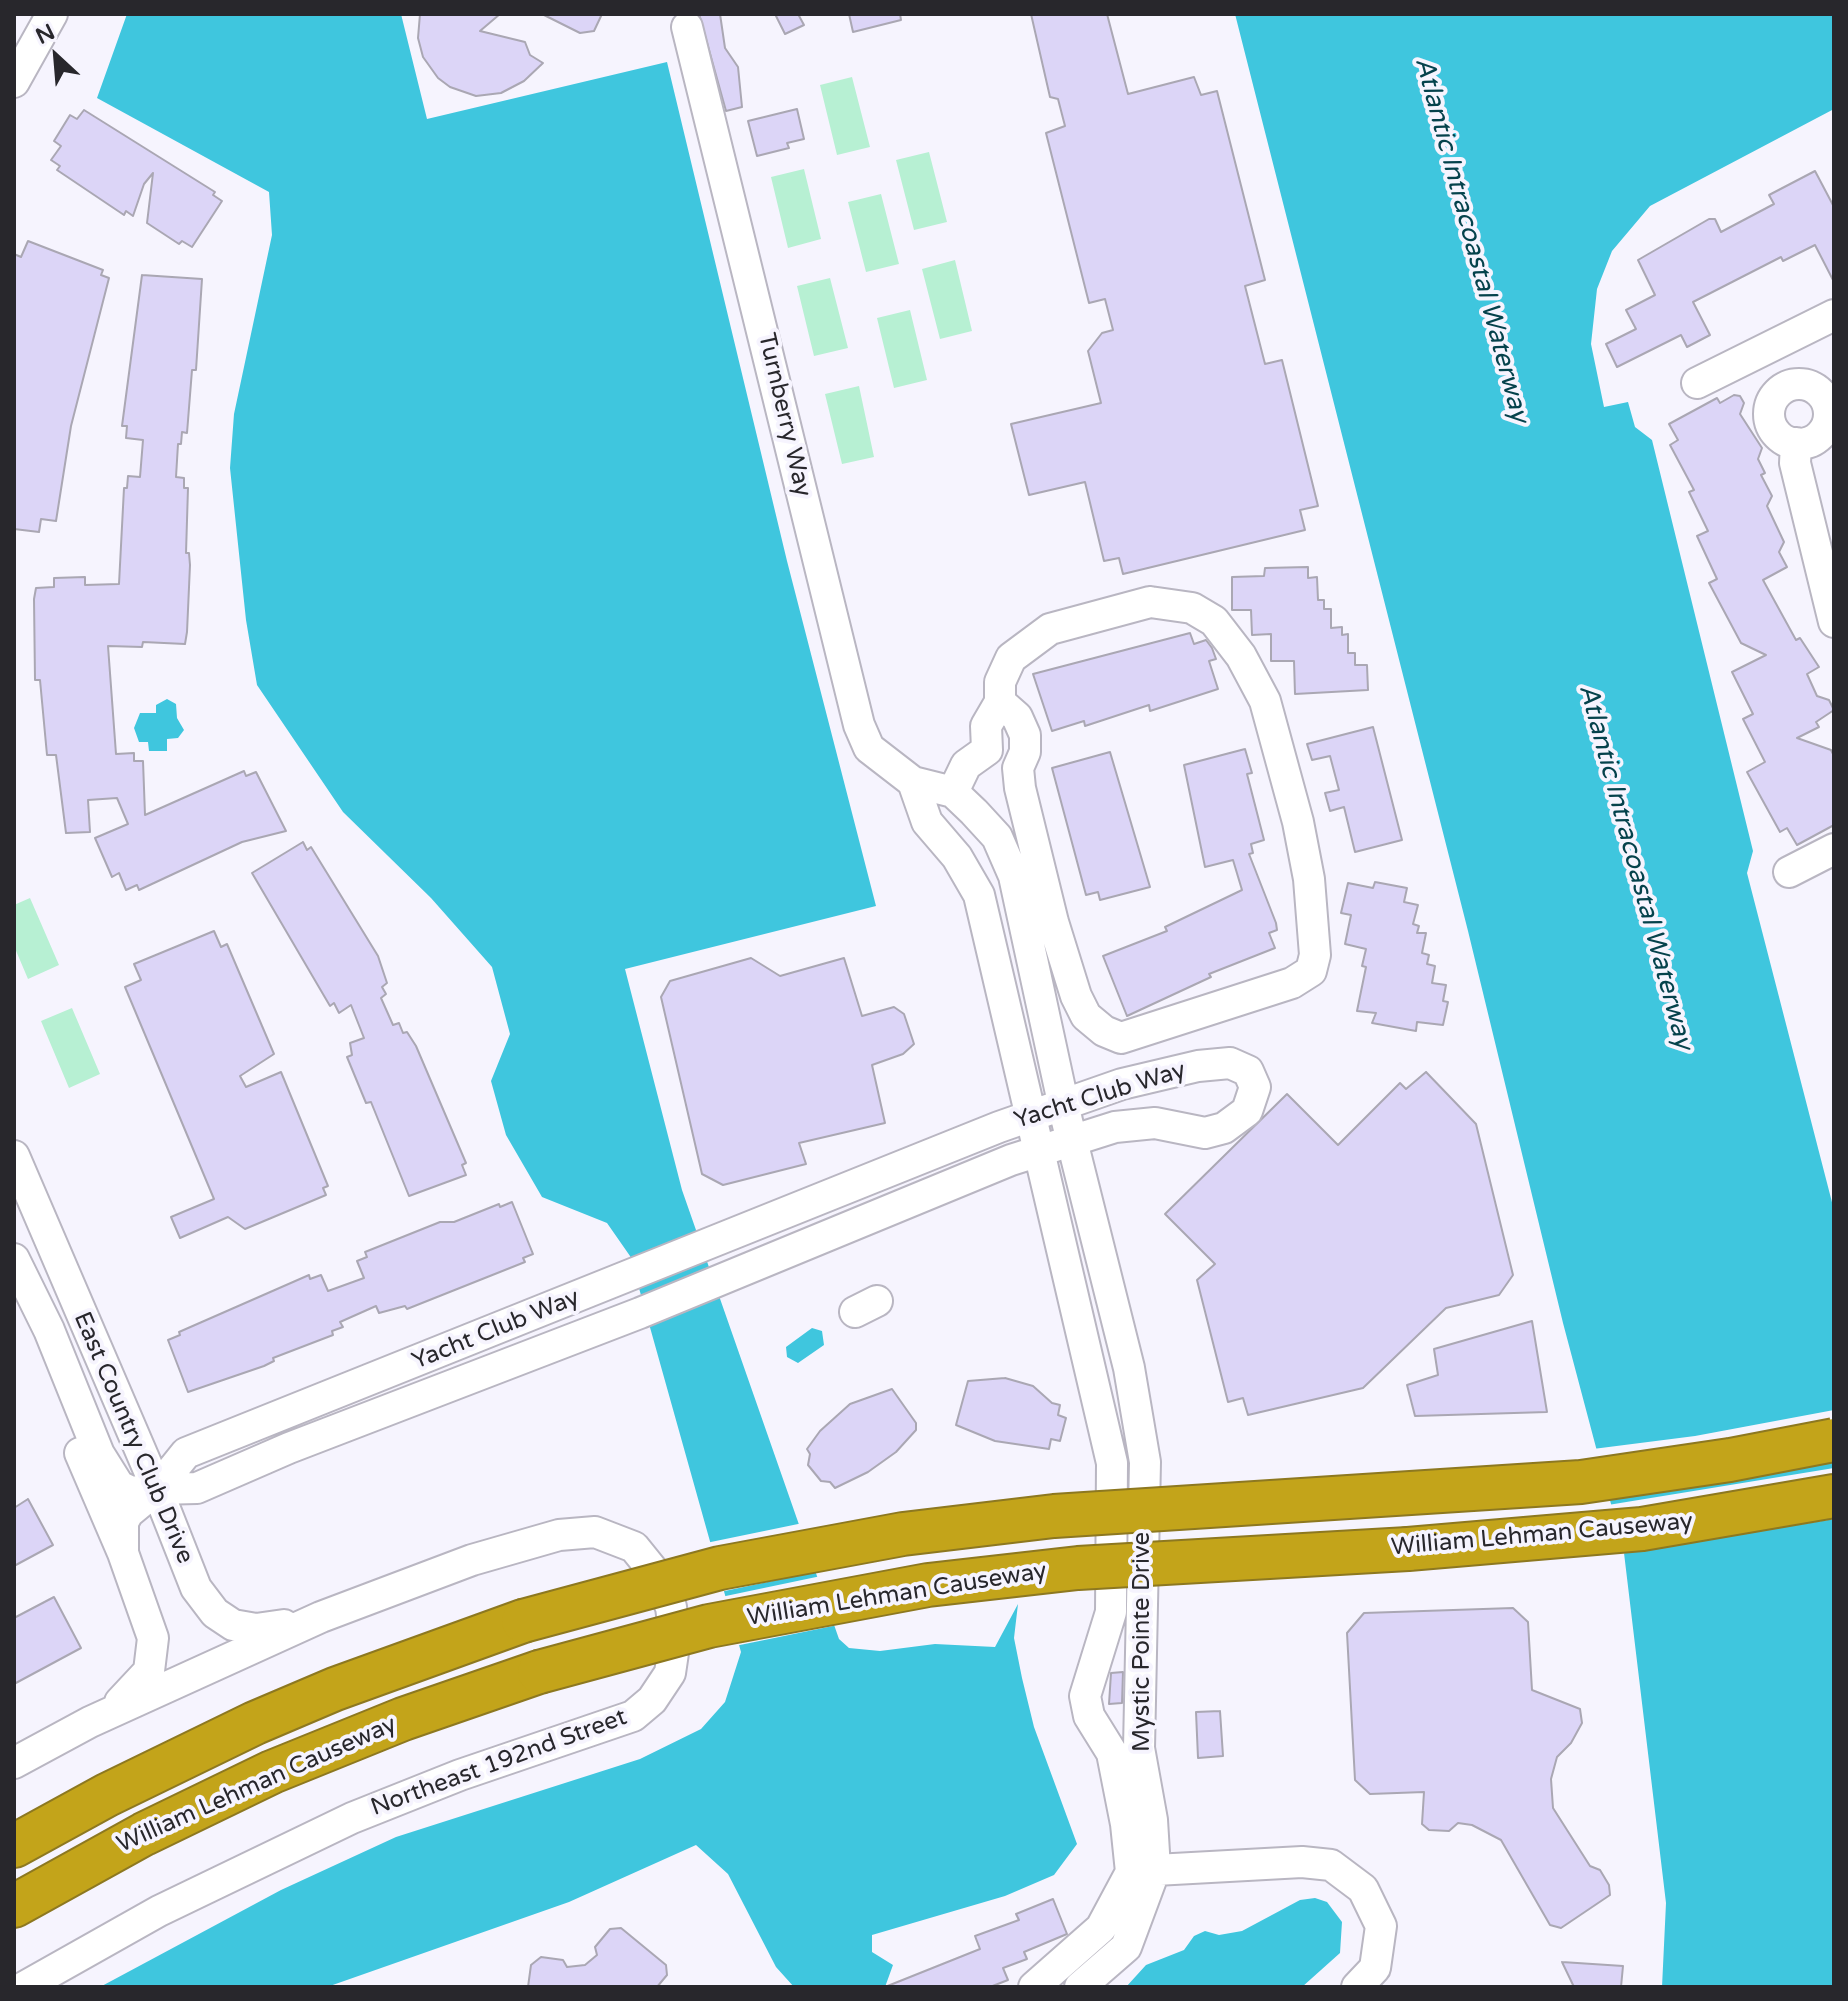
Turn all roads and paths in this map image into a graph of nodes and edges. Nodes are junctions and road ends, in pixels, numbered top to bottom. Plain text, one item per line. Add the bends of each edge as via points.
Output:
1 (52, 14) edge
2 (687, 27) dead end
3 (14, 82) edge
4 (1834, 315) edge
5 (1697, 383) dead end
6 (1796, 443) dead end
7 (1828, 576) edge
8 (1834, 622) edge
9 (1000, 702) junction
10 (913, 782) junction
11 (953, 792) junction
12 (1834, 849) edge
13 (1789, 872) dead end
14 (1014, 876) junction
15 (977, 889) junction
16 (1064, 1105) junction
17 (1028, 1117) junction
18 (1072, 1141) junction
19 (1037, 1151) junction
20 (14, 1156) edge
21 (14, 1259) edge
22 (1111, 1289) junction
23 (14, 1296) edge
24 (1075, 1296) junction
25 (1834, 1440) edge
26 (1145, 1462) junction
27 (1112, 1463) junction
28 (157, 1489) junction
29 (1834, 1496) edge
30 (123, 1553) junction
31 (1111, 1612) junction
32 (1142, 1615) junction
33 (321, 1617) junction
34 (90, 1722) junction
35 (205, 1746) junction
36 (1125, 1750) junction
37 (14, 1763) edge
38 (190, 1810) junction
39 (14, 1818) edge
40 (14, 1846) edge
41 (1143, 1871) junction
42 (14, 1906) edge
43 (14, 1936) edge
44 (24, 1987) edge
45 (1034, 1987) edge
46 (1080, 1987) edge
47 (1357, 1987) edge

1 - 3 street
2 - 10 street, Turnberry Way via 859,725 869,748
4 - 5 street
6 - 7 street via 1795,463
7 - 8 street
9 - 9 street via 1000,682 1011,658 1050,629 1150,602 1192,608 1214,621 1265,701 1309,879 1315,955 1311,971 1292,983 1121,1038 1086,1016 1053,922 1020,788 1025,735 1017,717
9 - 11 street via 986,726 987,750 966,765
10 - 11 street, Turnberry Way
10 - 15 street via 927,822
11 - 14 street via 997,837
12 - 13 street
14 - 15 street
14 - 16 street
15 - 17 street
16 - 17 street, Yacht Club Way
16 - 18 street
16 - 18 street, Yacht Club Way via 1198,1066 1230,1063 1248,1071 1255,1087 1247,1111 1224,1128 1205,1133 1155,1123 1115,1127
17 - 19 street
17 - 28 street, Yacht Club Way via 186,1453
18 - 19 street, Yacht Club Way
18 - 22 street
19 - 24 street
19 - 28 street, Yacht Club Way via 197,1488
20 - 28 street, East Country Club Drive
21 - 28 street via 111,1475 131,1492
22 - 24 street
22 - 26 street
23 - 30 street
24 - 27 street
25 - 35 highway, William Lehman Causeway, bridge via 1581,1482 1066,1515 903,1534 720,1568 523,1621 335,1689
26 - 27 street
26 - 32 street, Mystic Pointe Drive
27 - 31 street, Mystic Pointe Drive
28 - 30 street via 134,1505 123,1522
28 - 33 street, East Country Club Drive via 191,1578 215,1613 233,1625 256,1629
29 - 38 highway, William Lehman Causeway, bridge via 1572,1536 965,1580 745,1618 539,1672 369,1732
30 - 34 street via 152,1628 152,1663 129,1695
31 - 32 street
31 - 36 street, Mystic Pointe Drive via 1085,1696 1089,1716
32 - 36 street, Mystic Pointe Drive
33 - 34 street, Northeast 192nd Street
33 - 44 street, Northeast 192nd Street via 519,1545 595,1532 634,1547 655,1573 671,1607 673,1662 659,1692 633,1716 340,1823 159,1911
34 - 37 street, Northeast 192nd Street
35 - 39 highway via 45,1802
35 - 40 highway, William Lehman Causeway
36 - 41 street, Mystic Pointe Drive via 1126,1824
38 - 42 highway, William Lehman Causeway
38 - 43 highway
41 - 45 street via 1101,1928
41 - 46 street, Mystic Pointe Drive via 1126,1947
41 - 47 street via 1331,1865 1363,1889 1381,1926 1375,1968

